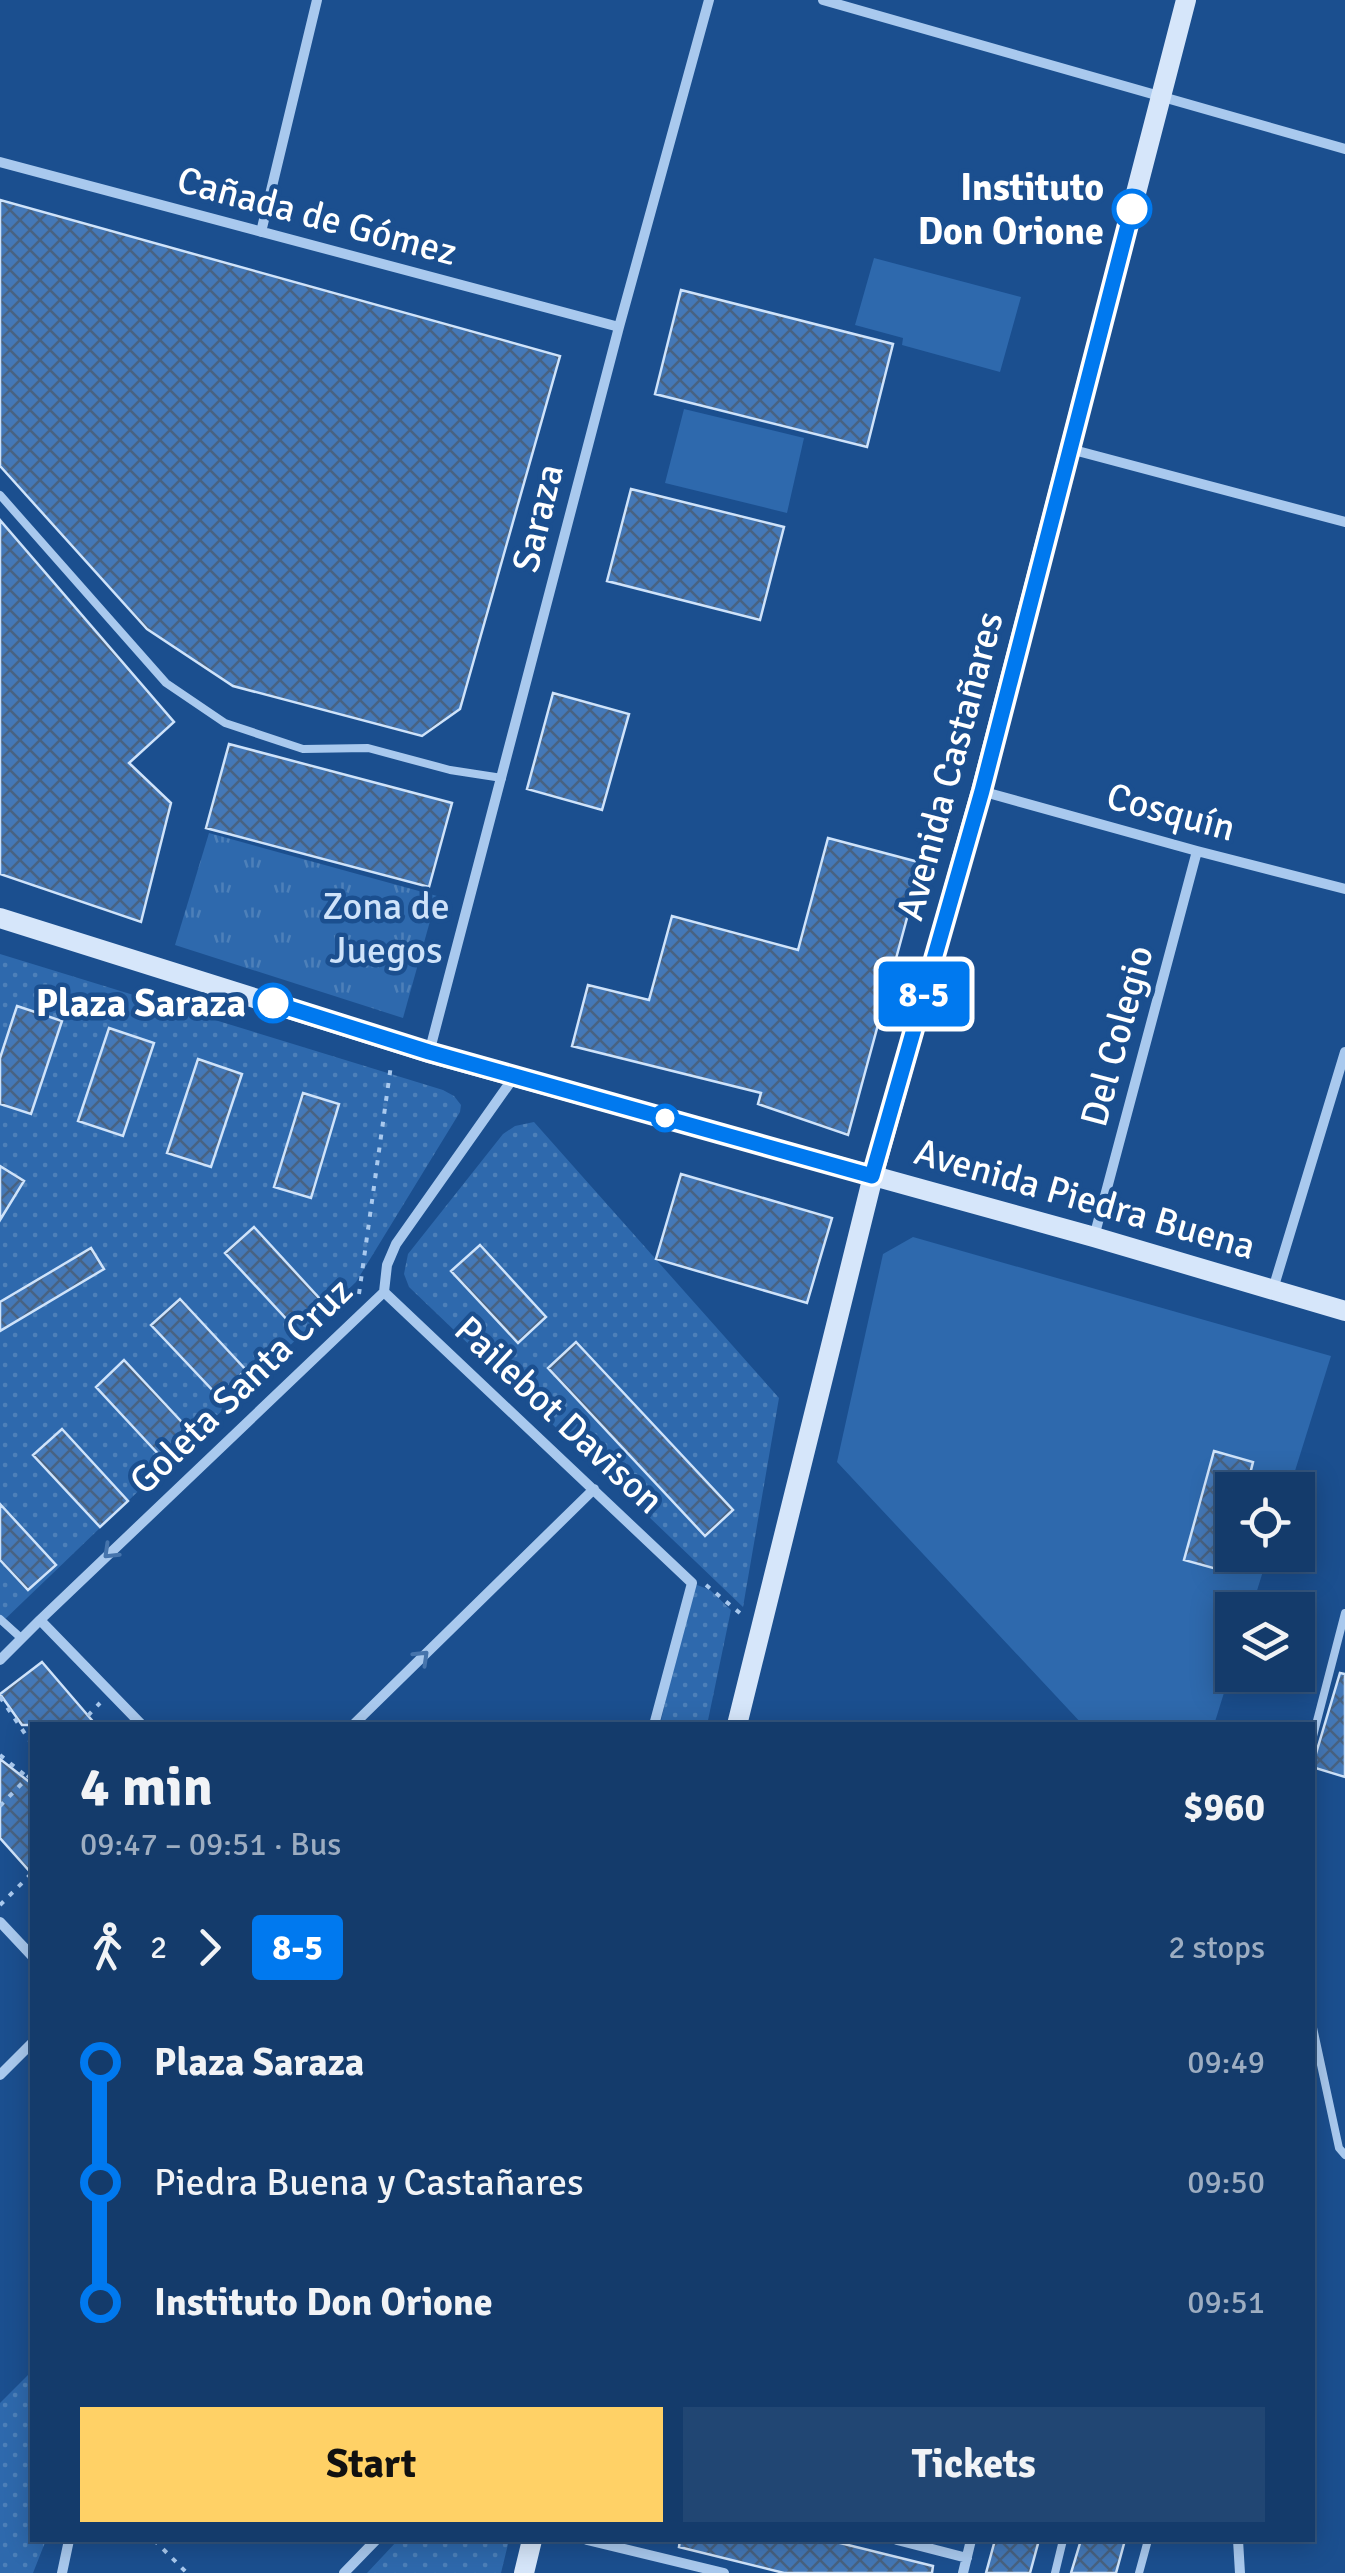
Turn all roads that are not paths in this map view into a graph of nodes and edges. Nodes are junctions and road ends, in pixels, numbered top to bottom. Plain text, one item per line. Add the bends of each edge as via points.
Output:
1 (318, 0) edge
2 (709, 0) edge
3 (823, 0) edge
4 (1186, 0) edge
5 (1162, 96) junction
6 (1345, 149) edge
7 (0, 162) edge
8 (261, 232) junction
9 (619, 327) junction
10 (1070, 448) junction
11 (0, 495) edge
12 (1345, 522) edge
13 (502, 778) junction
14 (982, 791) junction
15 (1198, 851) junction
16 (1345, 889) edge
17 (0, 918) edge
18 (429, 1052) junction
19 (1345, 1052) edge
20 (515, 1076) junction
21 (1341, 1085) edge
22 (872, 1176) junction
23 (1094, 1237) junction
24 (1273, 1289) junction
25 (384, 1292) junction
26 (1345, 1311) edge
27 (594, 1488) junction
28 (1345, 1613) edge
29 (0, 1619) edge
30 (40, 1620) junction
31 (21, 1638) junction
32 (0, 1660) edge
33 (139, 1722) edge
34 (356, 1722) edge
35 (655, 1722) edge
36 (737, 1722) edge
37 (1315, 1728) edge
38 (0, 1922) edge
39 (30, 1954) edge
40 (1315, 2037) edge
41 (30, 2045) edge
42 (0, 2076) edge
43 (1345, 2155) edge
44 (69, 2542) edge
45 (374, 2542) edge
46 (532, 2542) edge
47 (595, 2542) edge
48 (906, 2542) edge
49 (971, 2542) edge
50 (1063, 2542) edge
51 (1147, 2542) edge
52 (1238, 2542) edge
53 (967, 2558) junction
54 (62, 2573) edge
55 (344, 2573) edge
56 (524, 2573) edge
57 (724, 2573) edge
58 (963, 2573) edge
59 (1055, 2573) edge
60 (1139, 2573) edge
61 (1240, 2573) edge

1 - 8 street
2 - 9 street, Saraza
3 - 5 street
4 - 5 street, Avenida Castañares
5 - 6 street
5 - 10 street, Avenida Castañares
7 - 8 street, Cañada de Gómez
8 - 9 street, Cañada de Gómez
9 - 13 street, Saraza
10 - 12 street
10 - 14 street, Avenida Castañares
11 - 13 lane via 166,682 226,723 303,749 368,748
13 - 18 street, Saraza
14 - 15 street, Cosquín
14 - 22 street, Avenida Castañares
15 - 16 street, Cosquín
15 - 23 street, Del Colegio
17 - 18 street, Avenida Piedra Buena
18 - 20 street, Avenida Piedra Buena
19 - 21 street
20 - 22 street, Avenida Piedra Buena
20 - 25 street, Goleta Santa Cruz via 396,1244
21 - 24 street
22 - 23 street, Avenida Piedra Buena
22 - 36 street, Avenida Castañares
23 - 24 street, Avenida Piedra Buena
24 - 26 street, Avenida Piedra Buena
25 - 27 street, Pailebot Davison
25 -> 30 street, Goleta Santa Cruz
34 -> 27 street
27 - 35 street, Pailebot Davison via 692,1582
28 - 37 lane
29 - 31 lane
30 - 31 street, Goleta Santa Cruz
30 - 33 street
31 - 32 street, Goleta Santa Cruz
38 - 39 street
40 - 43 lane via 1338,2148
41 - 42 street
44 - 54 street
45 - 55 street
46 - 56 street
47 - 57 street
48 - 53 street
49 - 53 street
50 - 59 lane
51 - 60 lane
52 - 61 street
53 - 58 street

